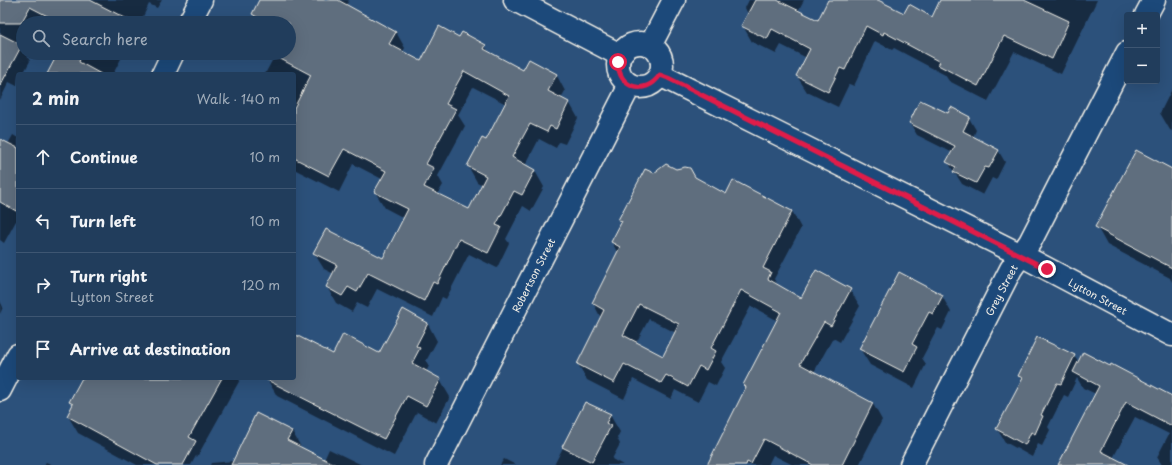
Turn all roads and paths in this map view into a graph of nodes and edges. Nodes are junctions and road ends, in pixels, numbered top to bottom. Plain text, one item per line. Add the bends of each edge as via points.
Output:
1 (201, 0) edge
2 (515, 0) edge
3 (674, 0) edge
4 (1154, 0) edge
5 (1148, 12) edge
6 (193, 16) edge
7 (650, 46) junction
8 (620, 55) junction
9 (1124, 59) edge
10 (170, 60) edge
11 (164, 72) edge
12 (660, 75) junction
13 (630, 85) junction
14 (1021, 255) junction
15 (1172, 335) edge
16 (16, 359) edge
17 (0, 390) edge
18 (436, 465) edge
19 (911, 465) edge

1 - 6 street
2 - 8 street
3 - 7 street
4 - 5 street
7 - 8 street via 630,46
7 - 12 street via 656,50 662,62
8 - 13 street via 620,75
9 - 14 street, Grey Street
10 - 11 street
12 - 13 street via 656,81 644,87
12 - 14 street, Lytton Street
13 - 18 street, Robertson Street
14 - 15 street, Lytton Street
14 - 19 street, Grey Street
16 - 17 street

